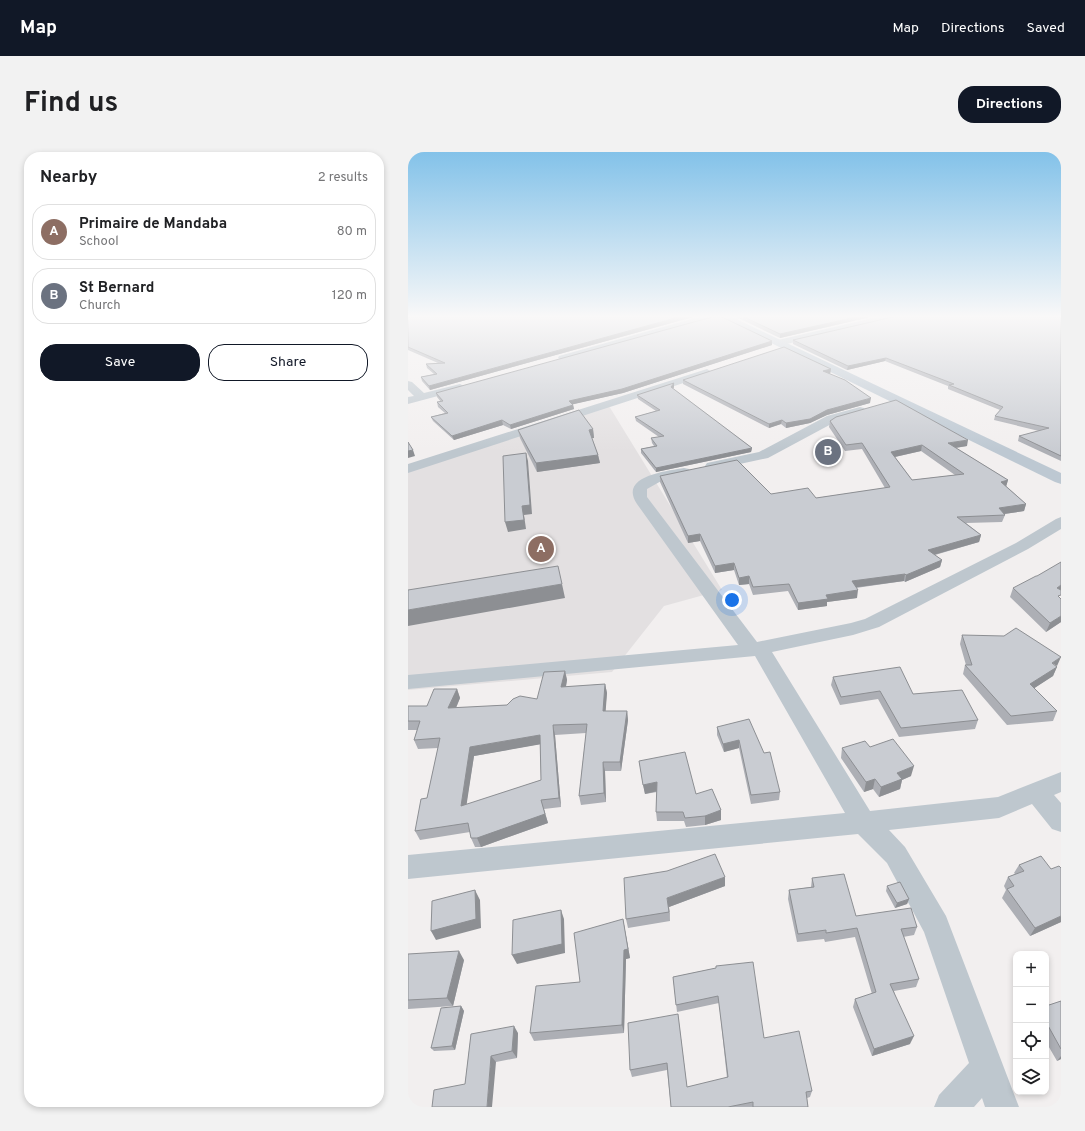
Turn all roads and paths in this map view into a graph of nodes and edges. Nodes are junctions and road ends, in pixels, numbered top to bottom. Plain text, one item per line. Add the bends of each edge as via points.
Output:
1 (810, 362) edge
2 (717, 368) edge
3 (408, 384) edge
4 (467, 385) edge
5 (422, 398) junction
6 (898, 400) junction
7 (408, 401) edge
8 (408, 469) edge
9 (1061, 479) edge
10 (1061, 522) edge
11 (756, 649) junction
12 (408, 682) edge
13 (1061, 782) edge
14 (1037, 792) junction
15 (1061, 821) edge
16 (862, 822) junction
17 (408, 867) edge
18 (988, 1067) junction
19 (951, 1107) edge
20 (1002, 1107) edge

1 - 6 street
2 - 8 street
3 - 5 street
4 - 5 street
5 - 7 street
6 - 9 street
6 - 11 street via 831,419 763,455 654,478 640,488 638,494 642,501
10 - 11 street via 1022,546 872,624
11 - 12 street
11 - 16 street
13 - 14 street
14 - 15 street
14 - 16 street via 999,807
16 - 17 street
16 - 18 street via 896,855 936,926
18 - 19 street
18 - 20 street

